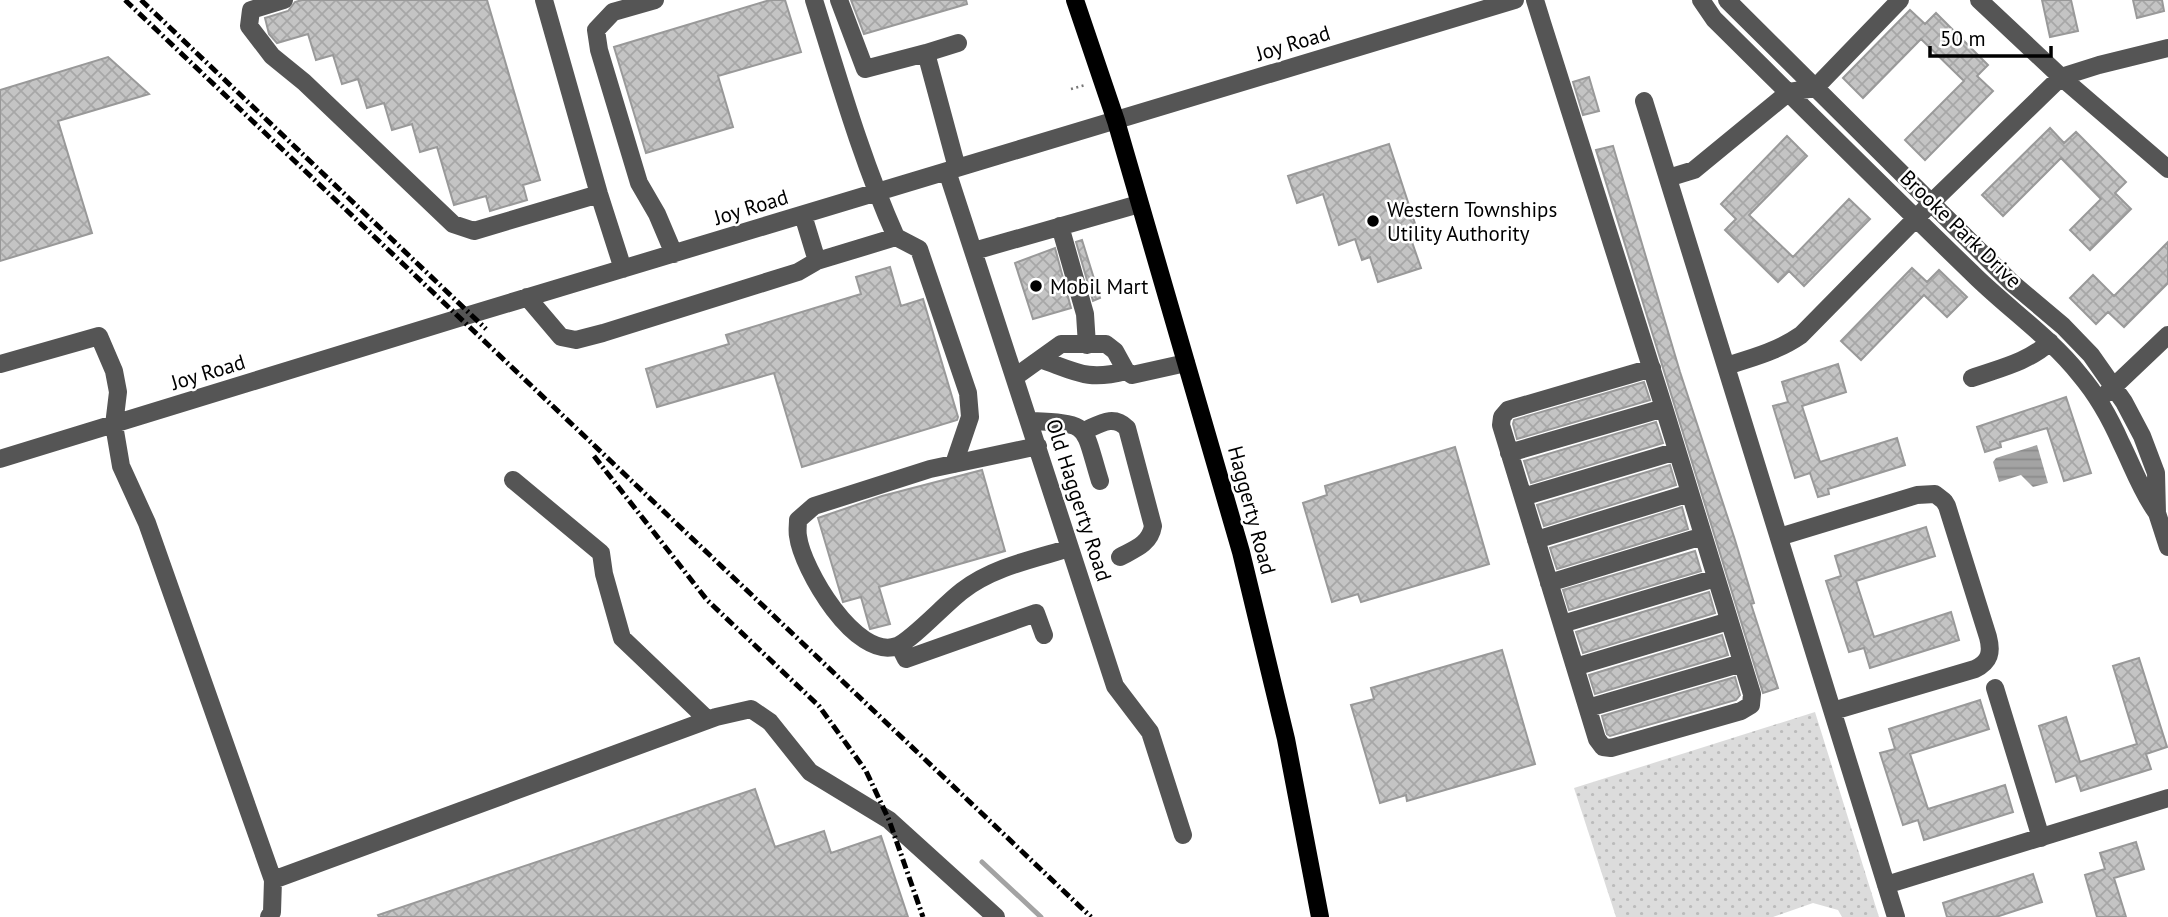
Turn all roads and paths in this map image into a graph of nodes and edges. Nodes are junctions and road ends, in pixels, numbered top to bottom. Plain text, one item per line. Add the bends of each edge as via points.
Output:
1 (284, 0) edge
2 (544, 0) edge
3 (655, 0) edge
4 (814, 0) edge
5 (839, 0) edge
6 (1075, 0) edge
7 (1515, 0) edge
8 (1535, 0) edge
9 (1701, 0) edge
10 (1727, 0) edge
11 (1900, 0) edge
12 (1979, 0) edge
13 (958, 43) dead end
14 (2168, 48) edge
15 (926, 53) junction
16 (2061, 77) junction
17 (1815, 88) junction
18 (1788, 92) junction
19 (1644, 101) dead end
20 (1116, 121) junction
21 (952, 169) junction
22 (2168, 169) edge
23 (1668, 178) junction
24 (876, 193) junction
25 (599, 194) junction
26 (1931, 203) junction
27 (1139, 204) junction
28 (803, 215) junction
29 (1916, 219) junction
30 (1060, 226) junction
31 (896, 237) junction
32 (974, 251) junction
33 (674, 254) junction
34 (817, 261) junction
35 (623, 269) junction
36 (527, 298) junction
37 (2168, 335) edge
38 (2075, 338) junction
39 (1087, 345) junction
40 (2054, 347) junction
41 (1040, 359) junction
42 (1186, 363) junction
43 (0, 364) edge
44 (1726, 366) junction
45 (1652, 368) junction
46 (1126, 371) junction
47 (1015, 377) junction
48 (1972, 378) dead end
49 (2115, 387) junction
50 (2098, 400) junction
51 (1664, 408) junction
52 (1030, 421) junction
53 (114, 425) junction
54 (1084, 430) junction
55 (1038, 446) junction
56 (1677, 451) junction
57 (1510, 453) junction
58 (0, 459) edge
59 (954, 464) junction
60 (513, 480) dead end
61 (1100, 481) dead end
62 (1690, 493) junction
63 (1523, 497) junction
64 (2157, 513) junction
65 (1703, 536) junction
66 (1779, 537) junction
67 (1536, 540) junction
68 (2168, 547) edge
69 (1070, 548) junction
70 (1120, 557) dead end
71 (1716, 578) junction
72 (1549, 583) junction
73 (1729, 621) junction
74 (1562, 624) junction
75 (1044, 635) dead end
76 (899, 645) junction
77 (1742, 663) junction
78 (1575, 667) junction
79 (1995, 688) dead end
80 (1588, 708) junction
81 (1833, 711) junction
82 (708, 720) junction
83 (2168, 798) edge
84 (1183, 835) dead end
85 (2041, 838) junction
86 (272, 880) junction
87 (1886, 885) junction
88 (992, 915) edge
89 (269, 917) edge
90 (1320, 917) edge
91 (1896, 917) edge

1 - 25 street via 251,10 249,26 272,56 453,224 474,231
2 - 25 street
3 - 33 street via 613,12 596,30 639,183
4 - 24 street
5 - 15 street via 865,69
6 - 20 main road, Haggerty Road
7 - 20 street, Joy Road
8 - 45 street
9 - 18 street, Brooke Park Drive via 1714,19
10 - 17 street, Brooke Park Drive
11 - 17 street
12 - 16 street
13 - 15 street
14 - 16 street
15 - 21 street, Old Haggerty Road
16 - 22 street
16 - 26 street
17 - 18 street
17 - 26 street, Brooke Park Drive
18 - 23 street via 1694,170
18 - 29 street, Brooke Park Drive
19 - 23 street
20 - 21 street, Joy Road
20 - 27 main road, Haggerty Road
21 - 24 street, Joy Road
21 - 32 street, Old Haggerty Road
23 - 44 street
24 - 28 street, Joy Road
24 - 31 street
25 - 35 street
26 - 29 street
26 - 38 street, Brooke Park Drive
27 - 30 street
27 - 42 main road, Haggerty Road
28 - 33 street, Joy Road
28 - 34 street
29 - 40 street, Brooke Park Drive
29 - 44 street via 1801,335 1772,352
30 - 32 street
30 - 39 street via 1086,314
31 - 34 street
31 - 59 street via 919,249 968,393 970,417
32 - 47 street, Old Haggerty Road
33 - 35 street, Joy Road
34 - 36 street via 797,272 576,340 561,337
35 - 36 street, Joy Road
36 - 53 street, Joy Road
37 - 49 street
38 - 40 street
38 - 49 street, Brooke Park Drive
39 - 41 street via 1061,344
39 - 46 street via 1106,344
40 - 48 street
40 - 50 street, Brooke Park Drive
41 - 46 street via 1086,376
41 - 47 street
42 - 46 street via 1141,374
42 - 90 main road, Haggerty Road via 1268,659
43 - 53 street via 99,336 118,393
44 - 66 street
45 - 51 street
45 - 57 street via 1508,410 1501,425
47 - 52 street, Old Haggerty Road
49 - 50 street
49 - 64 street, Brooke Park Drive via 2156,473
50 - 64 street, Brooke Park Drive
51 - 56 street
51 - 57 street
52 - 54 street via 1073,423
52 - 55 street, Old Haggerty Road
53 - 58 street, Joy Road
53 - 86 street via 121,466 147,523
54 - 61 street
54 - 70 street via 1108,420 1127,428 1153,526 1145,543
55 - 59 street
55 - 69 street, Old Haggerty Road
56 - 62 street
56 - 63 street
57 - 63 street
59 - 76 street via 814,506 798,520 798,537 810,569 834,611 861,637 885,648
60 - 82 street via 601,553 622,638
62 - 65 street
62 - 67 street
63 - 67 street
64 - 68 street, Brooke Park Drive
65 - 71 street
65 - 72 street
66 - 81 street
66 - 81 street via 1917,495 1935,494 1947,506 1984,624 1991,649 1980,667
67 - 72 street
69 - 76 street via 979,579
69 - 84 street, Old Haggerty Road via 1115,686 1150,732
71 - 73 street
71 - 74 street
72 - 74 street
73 - 77 street
73 - 78 street
74 - 78 street
75 - 76 street via 1035,613 906,659
77 - 80 street
77 - 80 street via 1752,694 1751,705 1741,711 1611,748 1597,739
78 - 80 street
79 - 85 street
81 - 87 street
82 - 86 street
82 - 88 street via 751,709 770,722 810,772 889,820
83 - 85 street
85 - 87 street
86 - 89 street
87 - 91 street

